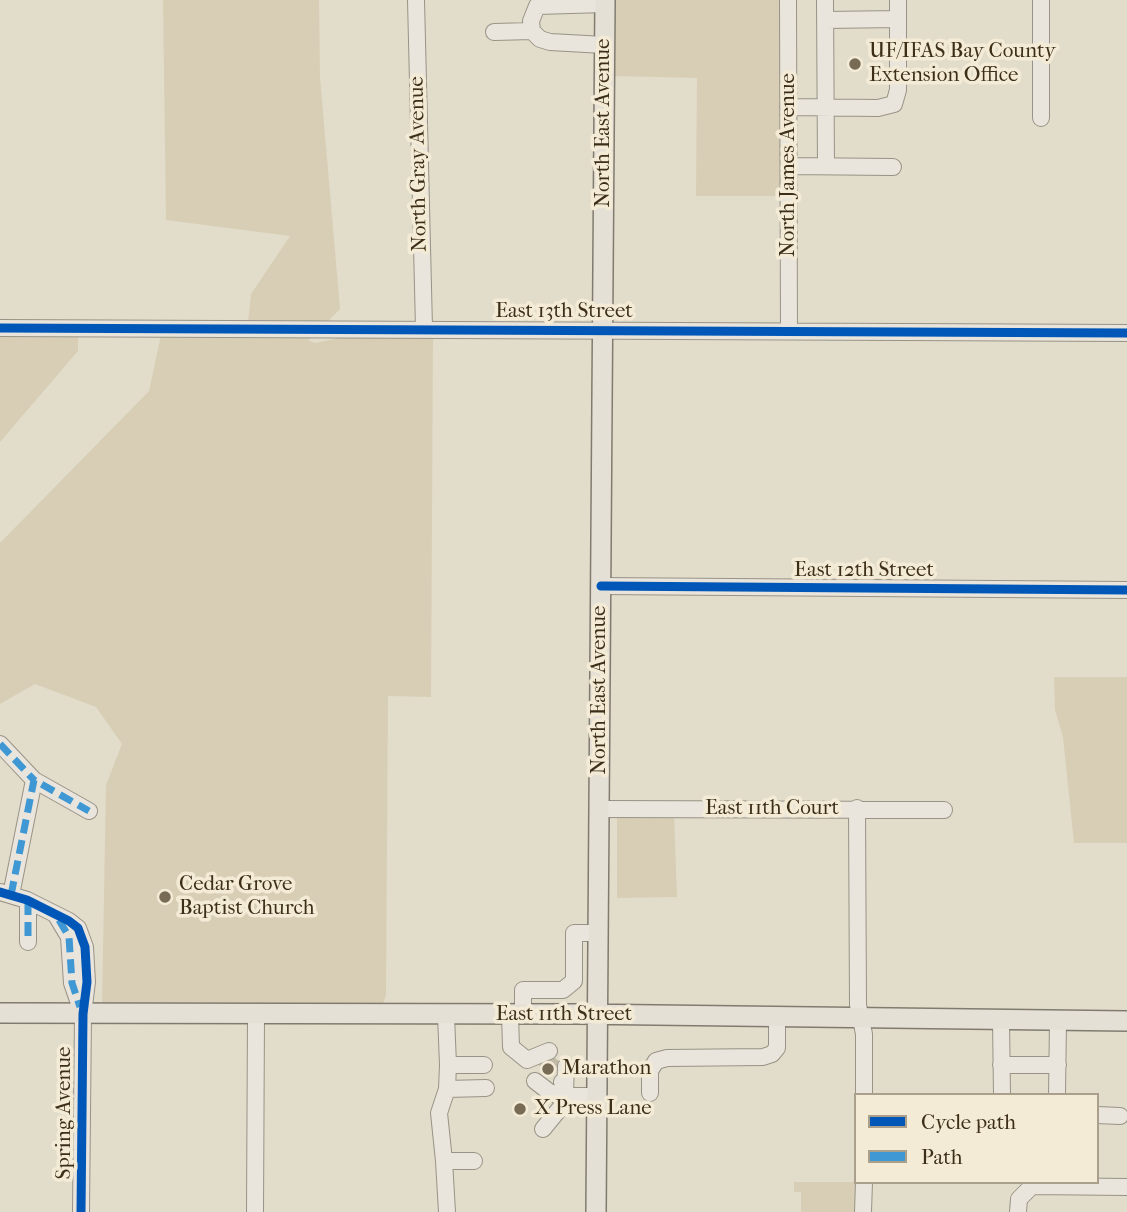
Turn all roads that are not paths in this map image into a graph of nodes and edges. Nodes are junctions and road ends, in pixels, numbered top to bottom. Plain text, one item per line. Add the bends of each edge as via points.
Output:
1 (416, 0) edge
2 (788, 0) edge
3 (825, 0) edge
4 (898, 0) edge
5 (1041, 0) edge
6 (605, 2) edge
7 (898, 19) junction
8 (825, 20) junction
9 (532, 31) junction
10 (494, 32) dead end
11 (604, 44) junction
12 (788, 107) junction
13 (824, 108) junction
14 (1041, 118) dead end
15 (789, 166) junction
16 (826, 166) junction
17 (893, 167) dead end
18 (0, 328) edge
19 (424, 328) junction
20 (602, 330) junction
21 (789, 331) junction
22 (1127, 332) edge
23 (601, 586) junction
24 (1127, 590) edge
25 (0, 744) edge
26 (34, 780) junction
27 (857, 808) junction
28 (600, 809) junction
29 (944, 810) dead end
30 (89, 811) dead end
31 (5, 893) edge
32 (28, 901) junction
33 (598, 933) junction
34 (28, 942) dead end
35 (0, 1013) edge
36 (83, 1014) junction
37 (256, 1015) junction
38 (446, 1015) junction
39 (517, 1015) junction
40 (597, 1015) junction
41 (776, 1018) junction
42 (861, 1019) junction
43 (1001, 1020) junction
44 (1058, 1020) junction
45 (1127, 1021) edge
46 (448, 1065) junction
47 (484, 1065) dead end
48 (1001, 1065) junction
49 (1058, 1065) junction
50 (563, 1069) tunnel mouth
51 (486, 1088) dead end
52 (447, 1089) junction
53 (650, 1093) dead end
54 (864, 1093) edge
55 (1002, 1093) edge
56 (1057, 1093) edge
57 (568, 1094) junction
58 (597, 1096) junction
59 (1099, 1115) edge
60 (1120, 1116) dead end
61 (542, 1129) dead end
62 (444, 1161) junction
63 (474, 1161) dead end
64 (863, 1184) edge
65 (1127, 1187) edge
66 (81, 1212) edge
67 (255, 1212) edge
68 (447, 1212) edge
69 (596, 1212) edge
70 (863, 1212) edge
71 (1018, 1212) edge

1 - 19 street, North Gray Avenue
2 - 12 street, North James Avenue
3 - 8 street
4 - 7 street
5 - 14 street
6 - 9 street via 537,6 532,12
6 - 11 main road, North East Avenue
7 - 8 street
7 - 13 street via 894,104
8 - 13 street
9 - 10 street
9 - 11 street via 550,42
11 - 20 main road, North East Avenue
12 - 13 street
12 - 15 street, North James Avenue
13 - 16 street
15 - 16 street
15 - 21 street, North James Avenue
16 - 17 street
18 - 19 street, East 13th Street
19 - 20 street, East 13th Street
20 - 21 street, East 13th Street
20 - 23 main road, North East Avenue
21 - 22 street, East 13th Street
23 - 24 street, East 12th Street
23 - 28 main road, North East Avenue
25 - 26 street
26 - 30 street
26 - 31 street
27 - 28 street, East 11th Court
27 - 29 street, East 11th Court
27 - 42 street
28 - 33 main road, North East Avenue
31 - 32 street, Spring Avenue
32 - 34 street
32 - 36 street, Spring Avenue via 78,928 85,947
33 - 39 street via 574,933 574,981 564,990 523,990
33 - 40 main road, North East Avenue
35 - 36 main road, East 11th Street
36 - 37 main road, East 11th Street
36 - 66 street, Spring Avenue
37 - 38 main road, East 11th Street
37 - 67 street
38 - 39 main road, East 11th Street
38 - 46 street
39 - 40 main road, East 11th Street
39 - 57 street via 511,1047 536,1064 552,1094
40 - 41 main road, East 11th Street
40 - 58 main road, North East Avenue
41 - 42 main road, East 11th Street
41 - 53 street via 772,1054 656,1061 650,1071
42 - 43 main road, East 11th Street
42 - 54 street
43 - 44 main road, East 11th Street
43 - 48 street
44 - 45 main road, East 11th Street
44 - 49 street
46 - 47 street
46 - 52 street
48 - 49 street
48 - 55 street
49 - 56 street
50 - 57 street
51 - 52 street
52 - 62 street via 439,1113
57 - 58 street
57 - 61 street
58 - 69 main road, North East Avenue
59 - 60 street
62 - 63 street
62 - 68 street
64 - 70 street
65 - 71 street via 1032,1186 1019,1199

